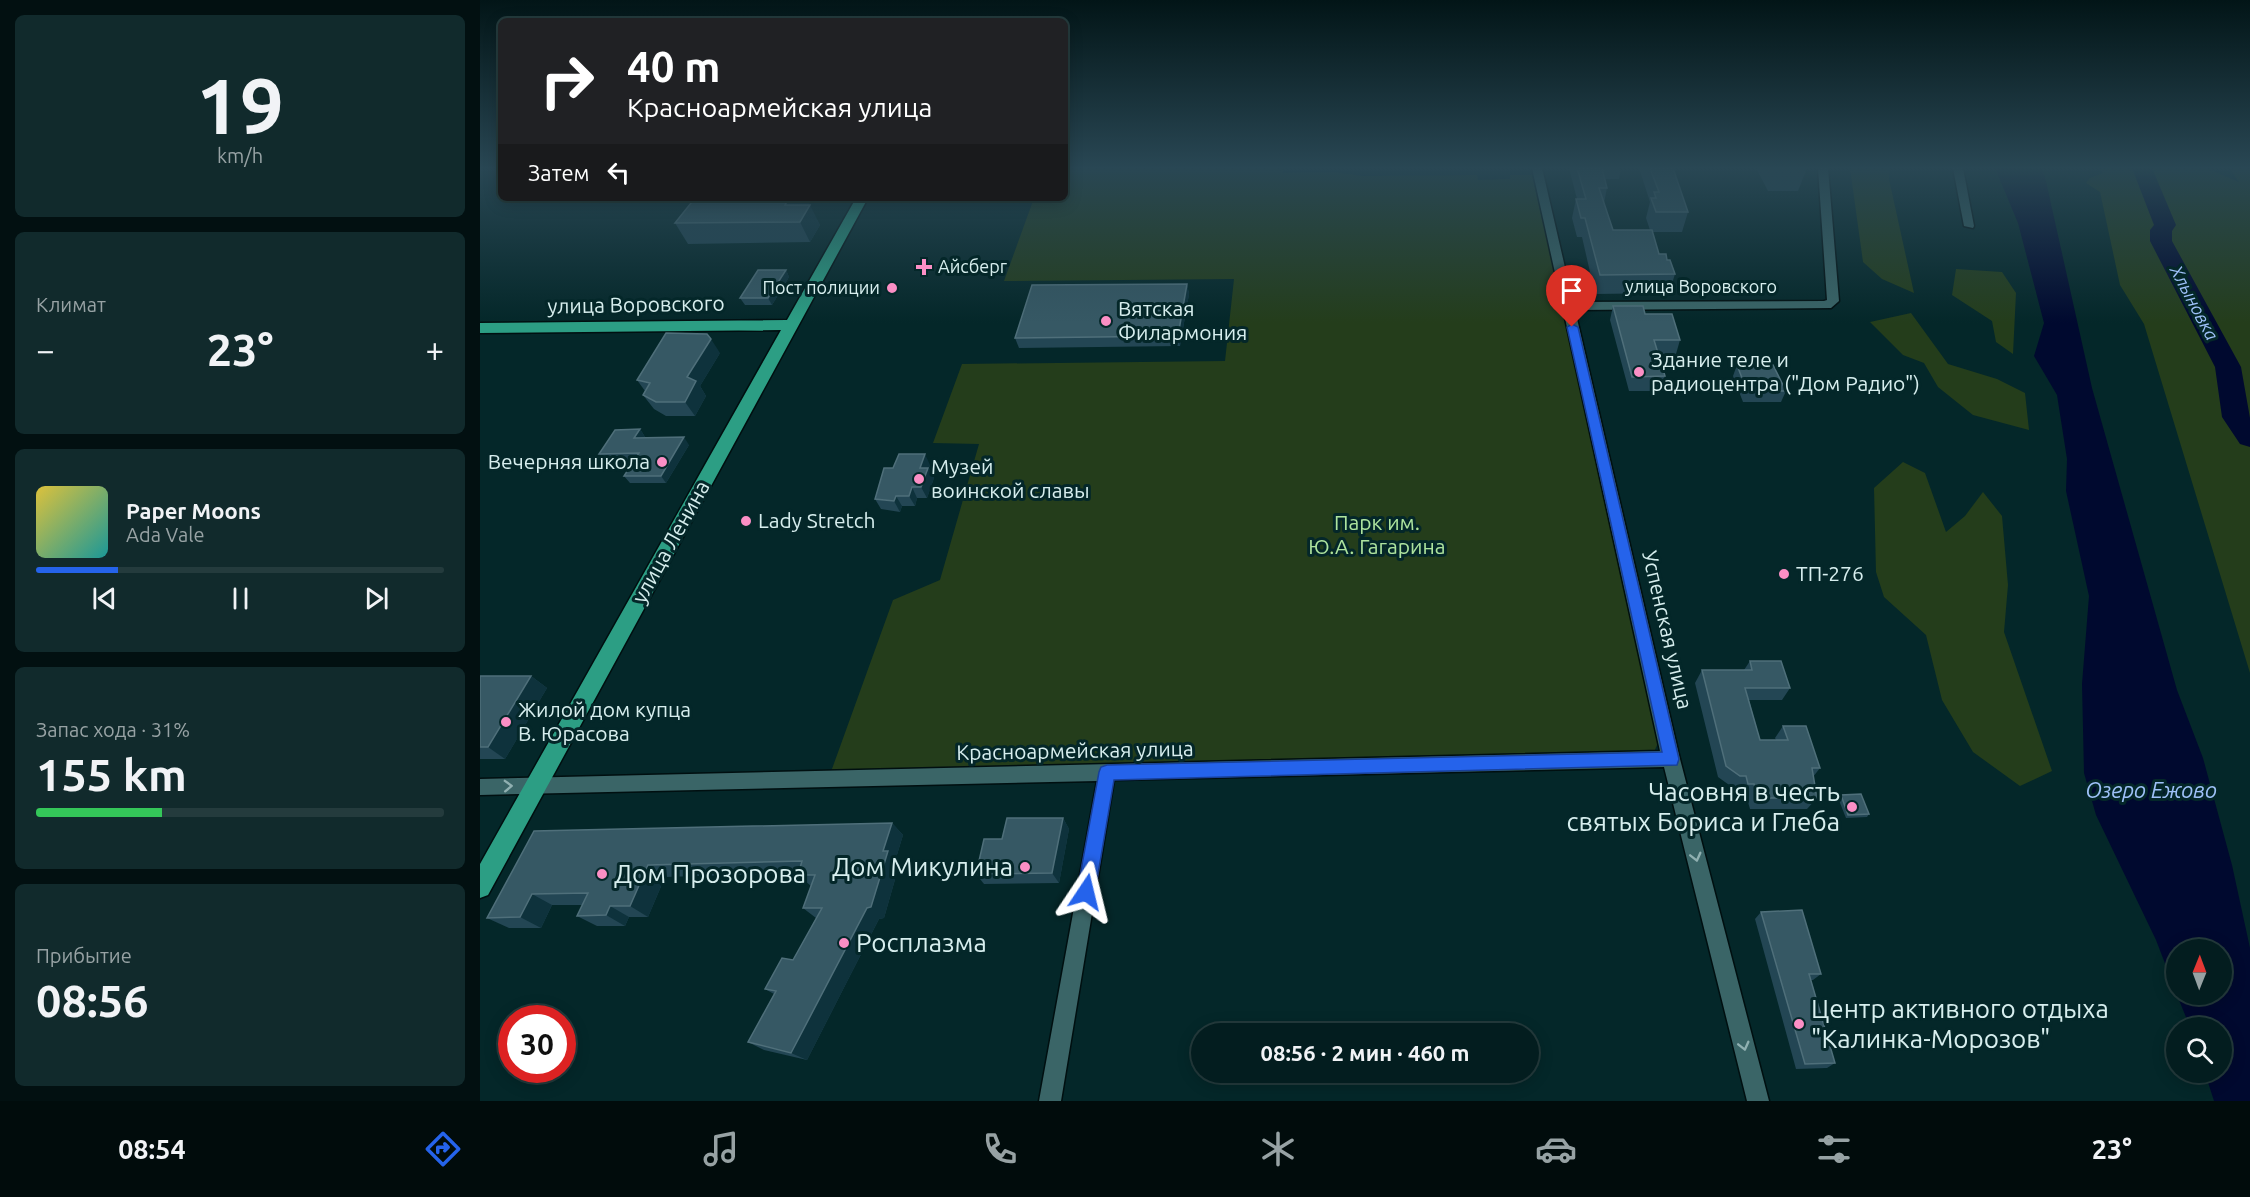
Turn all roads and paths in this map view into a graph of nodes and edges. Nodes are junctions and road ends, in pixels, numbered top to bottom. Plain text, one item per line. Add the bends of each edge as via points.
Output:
1 (850, 219) edge
2 (1549, 219) edge
3 (1827, 219) edge
4 (1968, 219) edge
5 (1969, 226) dead end
6 (1568, 306) junction
7 (792, 325) junction
8 (480, 328) edge
9 (1671, 759) junction
10 (1107, 772) junction
11 (536, 785) junction
12 (480, 787) edge
13 (480, 887) edge
14 (1050, 1101) edge
15 (1758, 1101) edge

1 - 7 main road, улица Ленина
2 - 6 street, Успенская улица
3 - 6 street, улица Воровского via 1833,300 1827,305
4 - 5 street
6 - 9 street, Успенская улица
7 - 8 main road, улица Воровского
7 - 11 main road, улица Ленина
9 - 10 street, Красноармейская улица
9 -> 15 street, Успенская улица
10 - 11 street, Красноармейская улица
10 - 14 street
12 -> 11 street, Красноармейская улица
11 - 13 main road, улица Ленина

